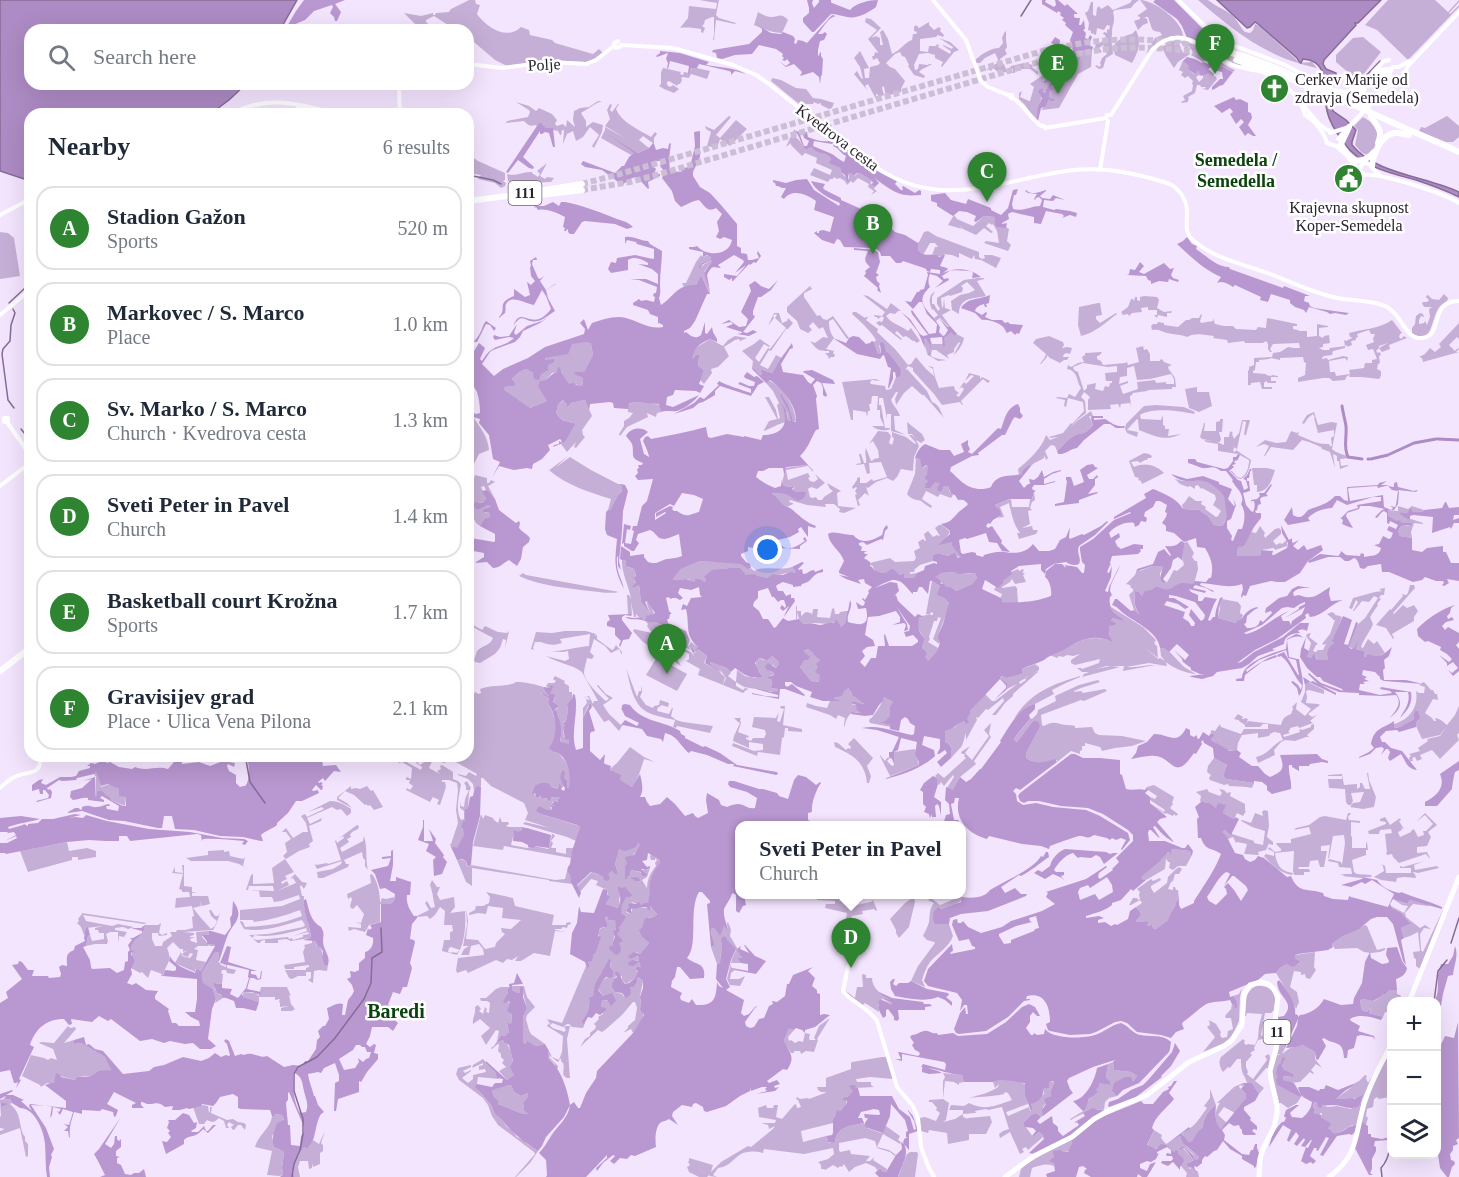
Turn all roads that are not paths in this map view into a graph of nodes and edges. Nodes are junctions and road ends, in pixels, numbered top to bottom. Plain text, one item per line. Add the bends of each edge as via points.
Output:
1 (933, 0) edge
2 (1178, 0) edge
3 (1459, 10) edge
4 (614, 46) joint
5 (1228, 52) tunnel mouth
6 (1236, 60) tunnel mouth
7 (1389, 60) junction
8 (474, 65) edge
9 (1399, 67) junction
10 (1404, 74) junction
11 (1388, 80) junction
12 (1320, 88) junction
13 (399, 90) edge
14 (1333, 95) junction
15 (294, 103) junction
16 (305, 105) junction
17 (245, 108) edge
18 (295, 108) edge
19 (298, 108) edge
20 (315, 108) edge
21 (400, 108) edge
22 (1307, 112) junction
23 (1372, 116) junction
24 (1107, 120) junction
25 (1350, 126) junction
26 (1331, 132) junction
27 (1410, 135) junction
28 (1326, 137) junction
29 (1339, 141) junction
30 (1333, 145) junction
31 (1443, 145) junction
32 (1454, 146) dead end
33 (1459, 154) edge
34 (1370, 164) junction
35 (1100, 170) junction
36 (1360, 170) junction
37 (582, 187) tunnel mouth
38 (474, 201) edge
39 (24, 202) edge
40 (1459, 203) edge
41 (0, 215) edge
42 (24, 295) edge
43 (1459, 301) edge
44 (0, 315) edge
45 (0, 412) edge
46 (24, 446) edge
47 (24, 468) edge
48 (0, 486) edge
49 (24, 655) edge
50 (0, 673) edge
51 (41, 762) edge
52 (0, 788) edge
53 (1459, 877) edge
54 (863, 939) dead end
55 (1411, 997) edge
56 (1388, 1051) edge
57 (934, 1177) edge
58 (1005, 1177) edge
59 (1259, 1177) edge
60 (1329, 1177) edge

1 - 24 street via 966,40 981,81 1012,97 1043,127
2 - 12 street via 1232,45 1278,62
3 - 9 street
3 - 10 street
4 - 8 street, Polje via 585,64 542,63 507,68
4 - 35 street, Kvedrova cesta via 617,41 621,45 673,48 756,75 858,156 916,186 972,190 1074,170
5 - 12 highway via 1276,67
6 - 12 highway
7 - 9 street
7 - 11 street
7 - 14 street via 1355,89
9 - 10 street
9 - 11 street
10 - 11 street via 1397,82
11 - 14 highway via 1379,71 1352,96
11 - 23 highway via 1380,73 1363,90 1362,102
11 - 25 street
12 - 14 highway
13 - 21 street
14 - 23 highway
15 - 16 street
15 - 17 street via 261,103
15 - 18 street
16 - 19 street
16 - 20 street
22 - 24 street via 1271,75 1236,66 1196,43 1175,38 1152,50 1111,115 1112,121
22 - 26 street
22 - 28 street
23 - 27 highway
23 - 31 highway
23 - 34 highway via 1381,134
24 - 35 street
25 - 26 street
25 - 29 highway
26 - 28 street
26 - 29 street
27 - 33 highway
27 - 34 highway via 1388,135
28 - 30 street via 1328,144
29 - 30 street
29 - 34 highway via 1356,161
30 - 36 street
31 - 32 highway
31 - 33 highway
34 - 36 street
34 - 36 street via 1363,174
34 - 40 street via 1388,178
35 - 43 street, Kvedrova cesta via 1169,183 1184,200 1186,228 1198,244 1231,261 1317,293 1386,306 1414,338 1429,336 1441,309 1447,303
37 - 38 highway, 111
39 - 41 street
42 - 44 street
45 - 46 street
47 - 48 street
49 - 50 highway
51 - 52 street via 38,769 15,776
53 - 55 main road
54 - 57 street via 848,966 843,991 877,1021 897,1087 918,1118 921,1147
56 - 60 main road via 1364,1103 1352,1151
58 - 59 main road, 11 via 1034,1156 1072,1137 1094,1119 1147,1095 1189,1062 1231,1041 1242,1025 1245,990 1261,982 1274,988 1279,1000 1275,1021 1277,1045 1270,1071 1277,1113 1260,1159

